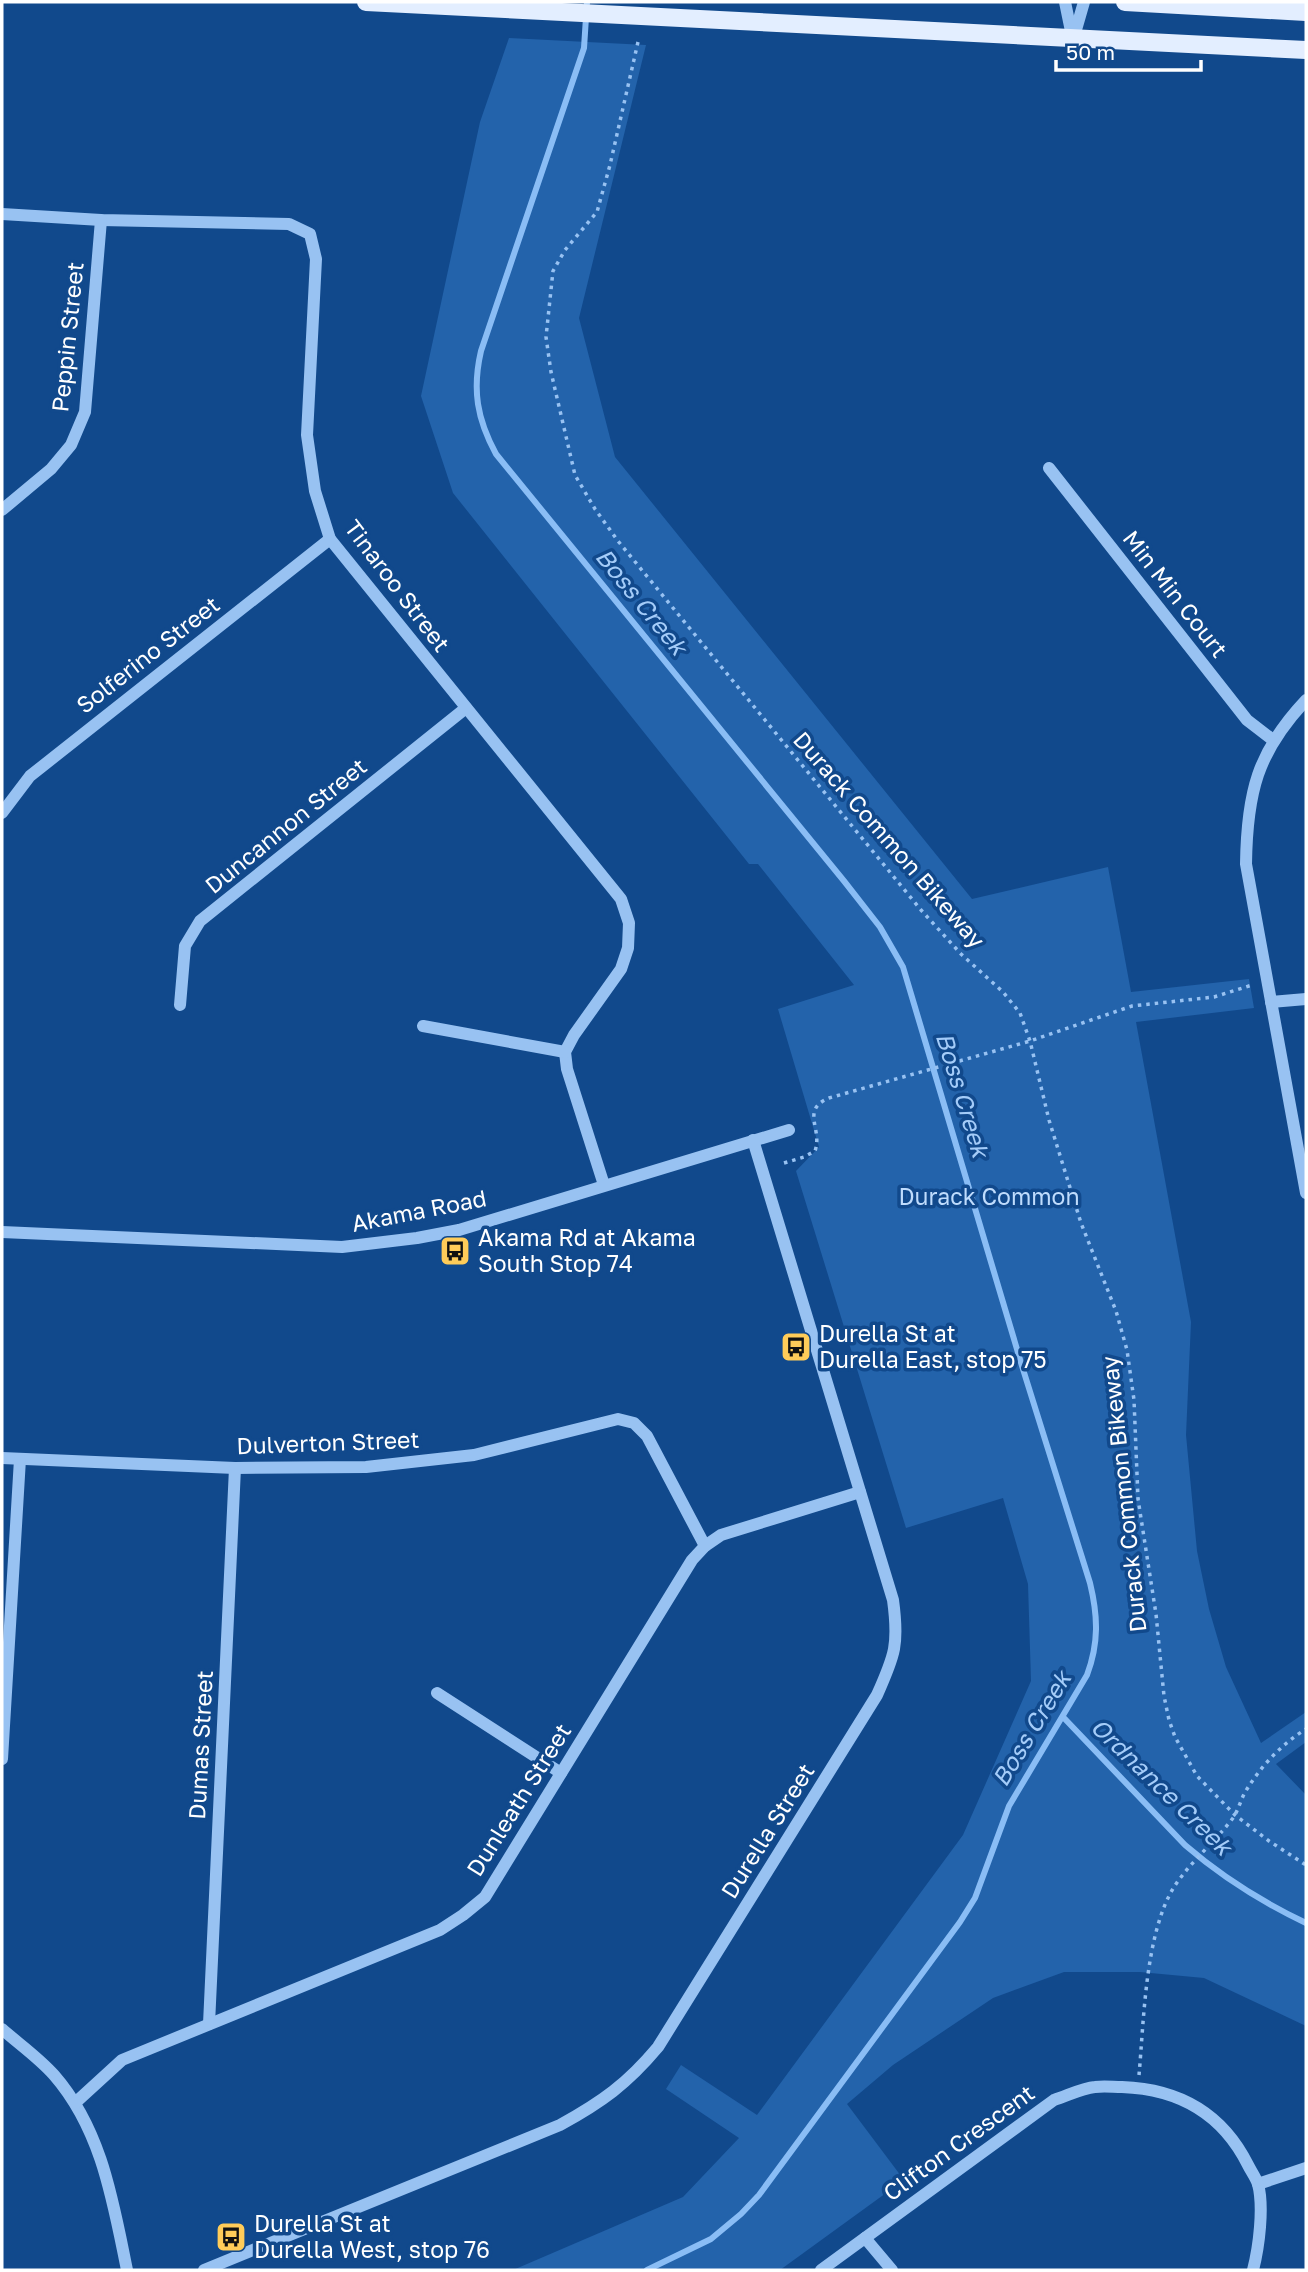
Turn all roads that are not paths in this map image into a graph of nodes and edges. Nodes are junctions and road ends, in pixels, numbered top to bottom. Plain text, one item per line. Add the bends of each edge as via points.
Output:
1 (366, 2) edge
2 (1065, 2) edge
3 (1084, 2) edge
4 (1125, 2) edge
5 (1156, 3) edge
6 (1306, 12) edge
7 (1073, 40) junction
8 (1306, 50) edge
9 (2, 214) edge
10 (102, 220) junction
11 (1049, 468) dead end
12 (2, 510) edge
13 (330, 539) junction
14 (1306, 700) edge
15 (466, 708) junction
16 (1273, 740) junction
17 (2, 813) edge
18 (1306, 999) edge
19 (1271, 1002) junction
20 (180, 1005) dead end
21 (423, 1026) dead end
22 (565, 1052) junction
23 (789, 1130) dead end
24 (753, 1140) junction
25 (604, 1185) junction
26 (1306, 1193) edge
27 (2, 1232) edge
28 (2, 1458) edge
29 (20, 1459) junction
30 (235, 1468) junction
31 (860, 1492) junction
32 (705, 1546) junction
33 (437, 1693) dead end
34 (2, 1759) edge
35 (561, 1773) junction
36 (209, 2024) junction
37 (2, 2029) edge
38 (75, 2103) junction
39 (1306, 2168) edge
40 (1258, 2184) junction
41 (865, 2238) junction
42 (127, 2270) edge
43 (204, 2270) edge
44 (821, 2270) edge
45 (891, 2270) edge
46 (1253, 2270) edge

1 - 7 main road
2 - 7 street
3 - 7 street
4 - 5 main road
5 - 6 main road
7 - 8 main road
9 - 10 street, Tinaroo Street
10 - 12 street, Peppin Street via 85,412 71,445 51,469
10 - 13 street, Tinaroo Street via 289,223 310,234 316,259 307,435 315,491
11 - 16 street, Min Min Court via 1247,720
13 - 15 street, Tinaroo Street
13 - 17 street, Solferino Street via 30,776
14 - 16 street
15 - 20 street, Duncannon Street via 200,921 185,946
15 - 22 street, Tinaroo Street via 621,900 629,923 621,969
16 - 19 street via 1251,796 1246,827 1246,864
18 - 19 street
19 - 26 street
21 - 22 street
22 - 25 street
23 - 24 street, Akama Road
24 - 25 street, Akama Road
24 - 31 street, Durella Street
25 - 27 street, Akama Road via 459,1230 342,1247
28 - 29 street, Dulverton Street
29 - 30 street, Dulverton Street
29 - 34 street
30 - 32 street, Dulverton Street via 341,1468 474,1455 618,1419 634,1423 647,1436
30 - 36 street, Dumas Street
31 - 32 street, Dunleath Street via 721,1535
31 - 43 street, Durella Street via 893,1600 897,1632 892,1660 877,1695 652,2054 618,2089 559,2125
32 - 35 street, Dunleath Street
33 - 35 street
35 - 36 street, Dunleath Street via 485,1897 463,1915 440,1930
36 - 38 street, Dunleath Street via 122,2060
37 - 38 street via 53,2074
38 - 42 street via 106,2174
39 - 40 street
40 - 41 street, Clifton Crescent via 1241,2151 1196,2106 1169,2093 1094,2087 1054,2100
40 - 46 street, Clifton Crescent via 1260,2220
41 - 44 street, Clifton Crescent
41 - 45 street

